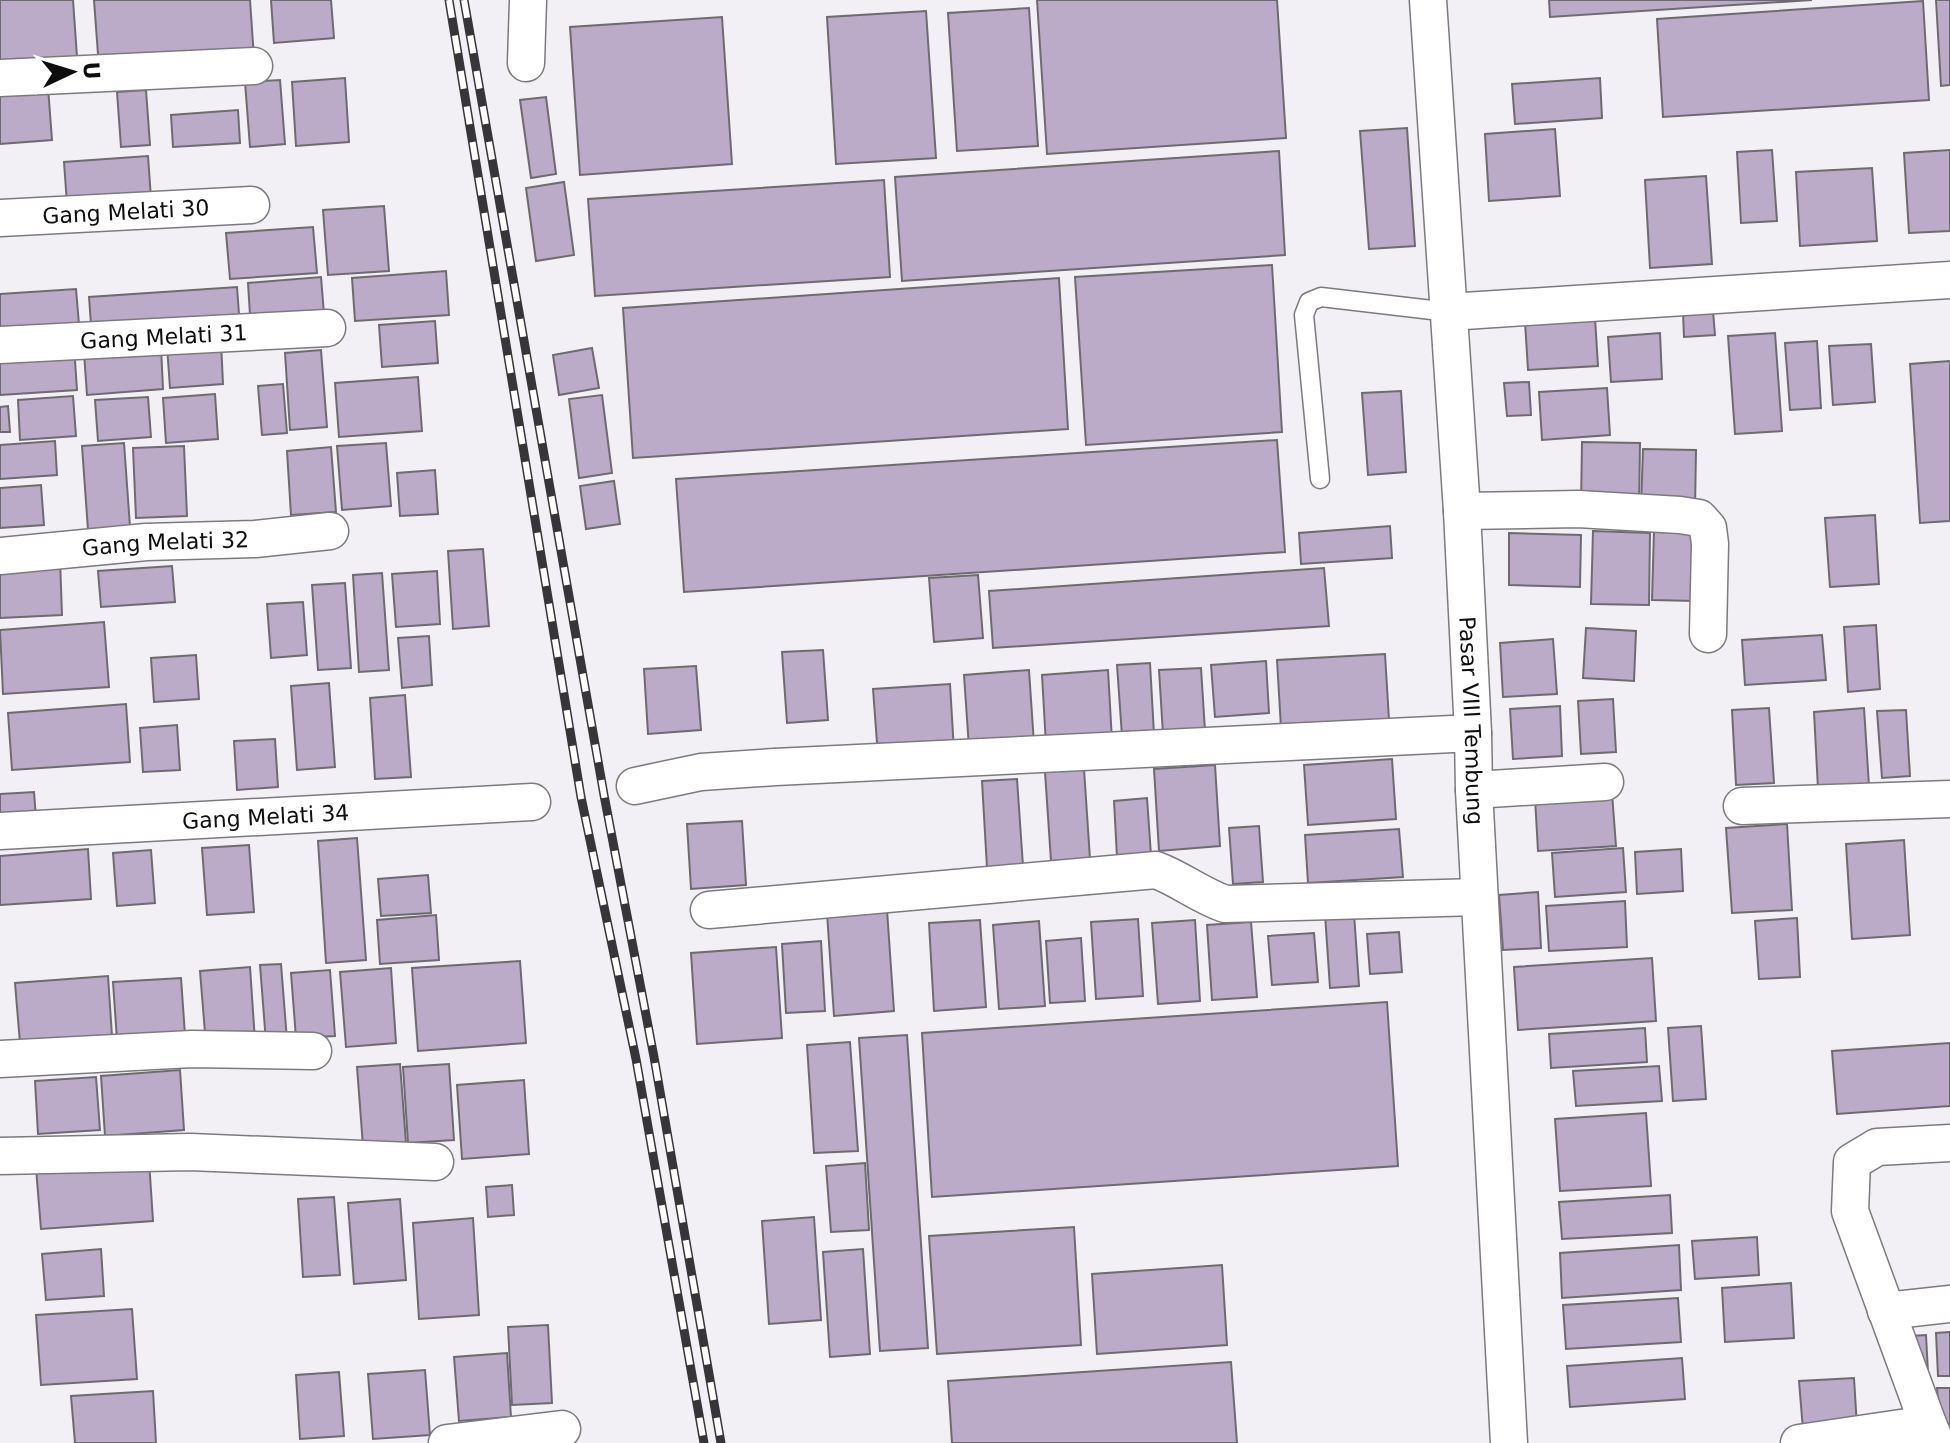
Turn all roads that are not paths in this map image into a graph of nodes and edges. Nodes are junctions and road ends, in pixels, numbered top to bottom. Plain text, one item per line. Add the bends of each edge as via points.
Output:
1 (528, 0) edge
2 (1428, 0) edge
3 (526, 63) dead end
4 (254, 66) dead end
5 (0, 78) edge
6 (251, 205) dead end
7 (0, 218) edge
8 (1950, 280) edge
9 (1449, 312) junction
10 (327, 328) dead end
11 (0, 345) edge
12 (1320, 479) dead end
13 (1462, 511) junction
14 (330, 531) dead end
15 (0, 556) edge
16 (1708, 634) dead end
17 (1473, 733) junction
18 (1605, 782) dead end
19 (635, 786) dead end
20 (1474, 790) junction
21 (1950, 799) edge
22 (532, 802) dead end
23 (1742, 806) dead end
24 (0, 831) edge
25 (1479, 897) junction
26 (709, 910) dead end
27 (313, 1051) dead end
28 (0, 1059) edge
29 (1950, 1143) edge
30 (0, 1156) edge
31 (435, 1162) dead end
32 (1950, 1304) edge
33 (1886, 1311) junction
34 (562, 1429) dead end
35 (1932, 1434) edge
36 (447, 1443) edge
37 (1509, 1443) edge
38 (1799, 1443) edge

1 - 3 street
2 - 9 street, Pasar VIII Tembung
4 - 5 street
6 - 7 street, Gang Melati 30
8 - 9 street
9 - 12 lane via 1321,297 1309,302 1304,315
9 - 13 street, Pasar VIII Tembung
10 - 11 street, Gang Melati 31
13 - 16 street via 1578,509 1699,518 1708,528 1710,544
13 - 17 street, Pasar VIII Tembung
14 - 15 street, Gang Melati 32
17 - 19 street via 775,767 701,772
17 - 20 street, Pasar VIII Tembung
18 - 20 street
20 - 25 street, Pasar VIII Tembung
21 - 23 street
22 - 24 street, Gang Melati 34
25 - 26 street via 1225,904 1156,870
25 - 37 street, Pasar VIII Tembung
27 - 28 street via 192,1049
29 - 33 street via 1877,1147 1852,1162 1850,1211
30 - 31 street via 190,1152
32 - 33 street
33 - 35 street
34 - 36 street
35 - 38 street

